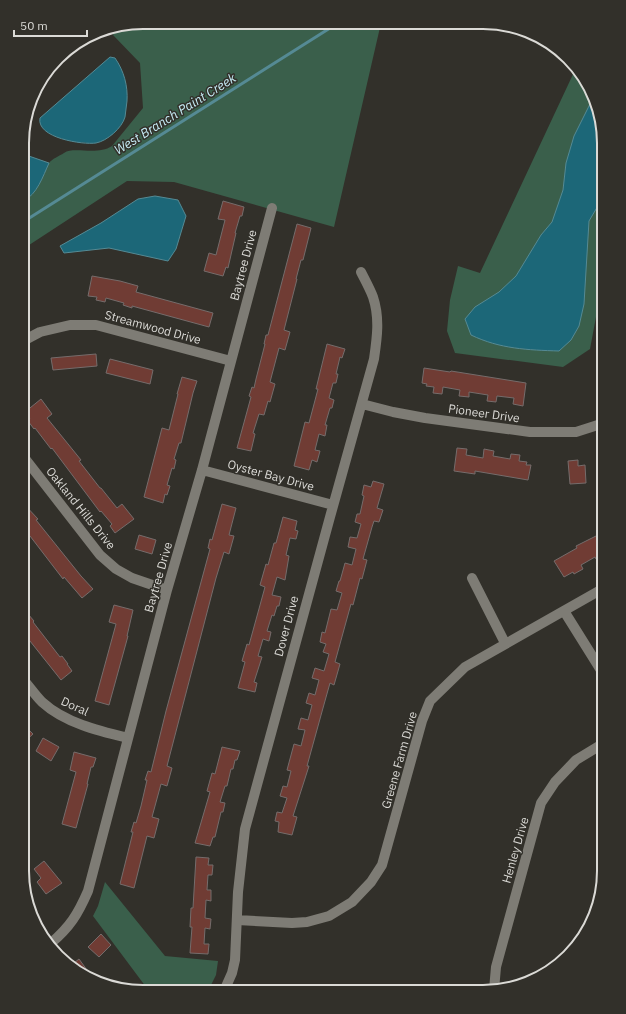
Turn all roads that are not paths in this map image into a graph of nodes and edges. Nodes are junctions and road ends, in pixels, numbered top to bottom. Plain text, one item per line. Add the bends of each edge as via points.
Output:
1 (272, 208) dead end
2 (361, 272) dead end
3 (29, 338) edge
4 (231, 362) junction
5 (362, 404) junction
6 (597, 425) edge
7 (29, 464) edge
8 (202, 470) junction
9 (333, 505) junction
10 (472, 578) dead end
11 (167, 590) junction
12 (597, 592) edge
13 (564, 611) junction
14 (505, 643) junction
15 (597, 665) edge
16 (29, 686) edge
17 (128, 738) junction
18 (597, 747) edge
19 (237, 920) junction
20 (52, 942) edge
21 (495, 984) edge
22 (227, 985) edge

1 - 4 street, Baytree Drive
2 - 5 street, Dover Drive via 373,296 378,334
3 - 4 street, Streamwood Drive via 40,332 70,325 96,325
4 - 8 street, Baytree Drive
5 - 6 street, Pioneer Drive via 425,418 530,432 576,432
5 - 9 street, Dover Drive
7 - 11 street, Oakland Hills Drive via 100,554 116,569 132,578
8 - 9 street, Oyster Bay Drive
8 - 11 street, Baytree Drive
9 - 19 street, Dover Drive via 245,829
10 - 14 street
11 - 17 street, Baytree Drive
12 - 13 street, Greene Farm Drive
13 - 14 street, Greene Farm Drive
13 - 15 street
14 - 19 street, Greene Farm Drive via 465,667 430,701 422,721 382,865 371,882 352,902 329,916 307,922
16 - 17 street, Doral via 43,702 62,716
17 - 20 street, Baytree Drive via 88,891 73,921
18 - 21 street, Henley Drive via 576,760 555,782 542,803 496,967
19 - 22 street, Dover Drive via 235,960

